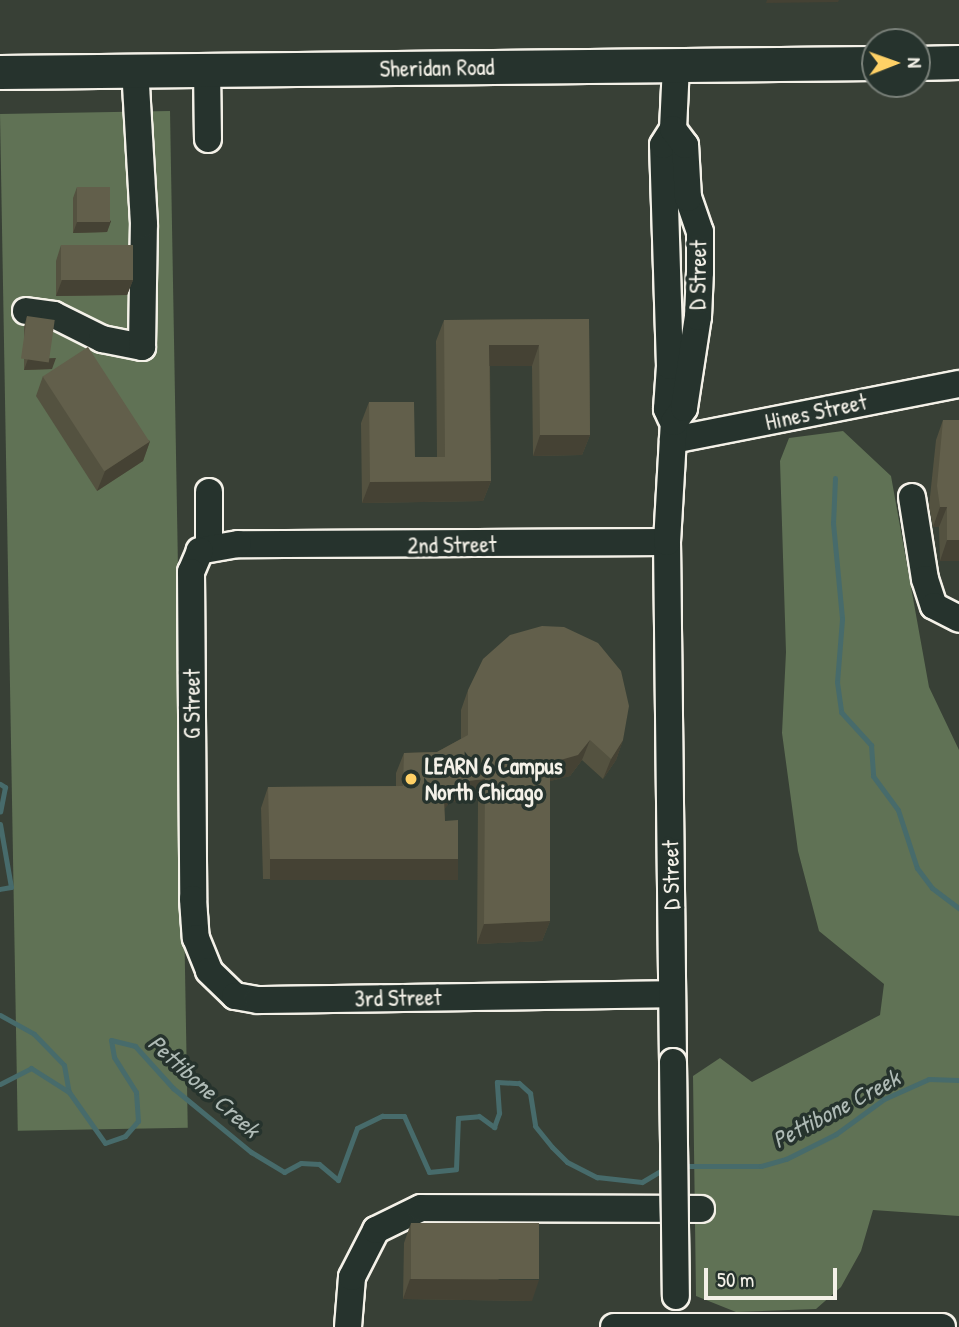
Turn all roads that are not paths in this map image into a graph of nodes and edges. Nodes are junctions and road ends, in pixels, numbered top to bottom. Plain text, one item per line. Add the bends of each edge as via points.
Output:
1 (931, 62) edge
2 (955, 62) edge
3 (861, 63) edge
4 (676, 66) junction
5 (135, 69) junction
6 (207, 69) junction
7 (0, 72) edge
8 (208, 139) dead end
9 (26, 311) dead end
10 (959, 384) edge
11 (673, 431) junction
12 (209, 492) dead end
13 (912, 497) dead end
14 (667, 542) junction
15 (209, 547) junction
16 (959, 620) edge
17 (193, 899) joint
18 (673, 994) junction
19 (701, 1209) dead end
20 (348, 1327) edge
21 (614, 1327) edge
22 (676, 1327) edge
23 (942, 1327) edge

1 - 2 main road
3 - 4 main road, Sheridan Road
4 - 6 main road, Sheridan Road
4 - 11 street, D Street via 673,129 663,145 667,409
5 - 6 main road, Sheridan Road
5 - 7 main road, Sheridan Road
5 - 9 street via 145,224 142,347 102,339 54,316
6 - 8 street
10 - 11 street, Hines Street
11 - 14 street, D Street
12 - 15 street
13 - 16 street via 934,606
14 - 15 street, 2nd Street
14 - 18 street, D Street
15 - 17 street, G Street via 194,557 191,572
17 - 18 street, 3rd Street via 196,938 209,971 235,996 258,1000
18 - 22 street, D Street, bridge
19 - 20 street via 421,1208 376,1230 352,1277
21 - 22 street
22 - 23 street

